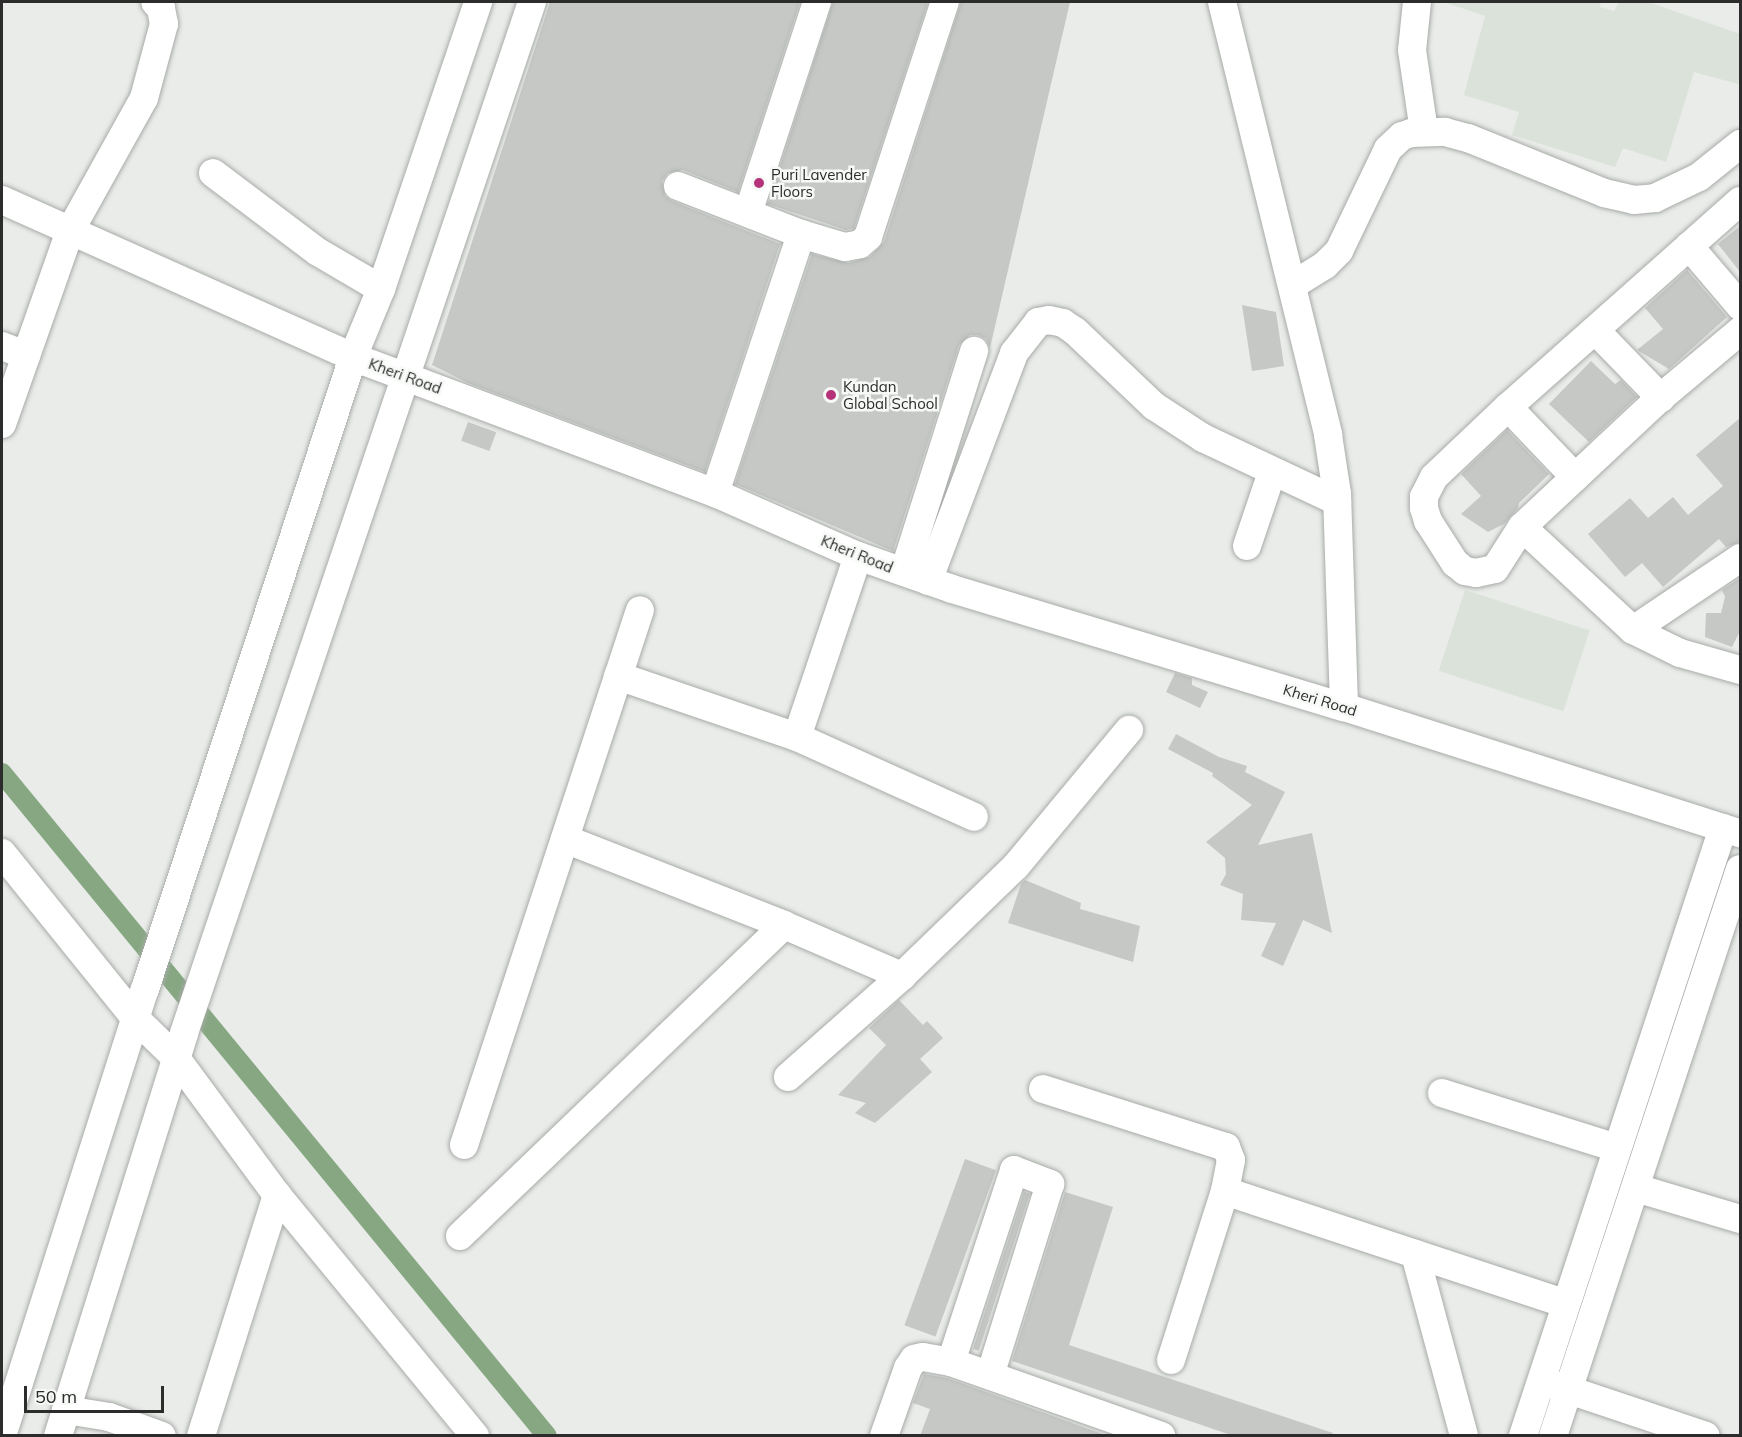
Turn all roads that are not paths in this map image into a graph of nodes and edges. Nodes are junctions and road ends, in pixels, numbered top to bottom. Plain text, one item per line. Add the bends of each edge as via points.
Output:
1 (155, 2) edge
2 (478, 2) edge
3 (532, 2) edge
4 (817, 2) edge
5 (945, 2) edge
6 (1222, 2) edge
7 (1416, 2) edge
8 (1424, 131) junction
9 (1740, 144) edge
10 (213, 172) dead end
11 (678, 186) dead end
12 (2, 200) edge
13 (1740, 201) edge
14 (748, 213) junction
15 (70, 231) junction
16 (801, 234) junction
17 (1689, 246) junction
18 (1293, 285) junction
19 (381, 289) junction
20 (1740, 306) edge
21 (1595, 330) junction
22 (1740, 331) edge
23 (14, 350) edge
24 (974, 351) dead end
25 (353, 357) junction
26 (405, 375) junction
27 (1661, 398) junction
28 (1508, 407) junction
29 (2, 424) edge
30 (1272, 472) junction
31 (1575, 477) junction
32 (715, 493) junction
33 (1337, 501) junction
34 (1522, 527) junction
35 (1247, 546) dead end
36 (858, 556) junction
37 (1740, 558) edge
38 (916, 577) junction
39 (640, 610) dead end
40 (1633, 630) junction
41 (1740, 670) edge
42 (618, 676) junction
43 (1344, 707) junction
44 (1129, 730) dead end
45 (797, 737) junction
46 (974, 817) dead end
47 (1732, 830) edge
48 (565, 839) junction
49 (2, 853) edge
50 (1740, 869) edge
51 (784, 925) junction
52 (902, 976) junction
53 (135, 1018) junction
54 (180, 1045) junction
55 (788, 1077) dead end
56 (1043, 1089) dead end
57 (1442, 1093) dead end
58 (464, 1145) dead end
59 (1616, 1148) junction
60 (1636, 1188) junction
61 (1225, 1191) junction
62 (277, 1196) junction
63 (1740, 1219) edge
64 (460, 1236) dead end
65 (1415, 1254) junction
66 (1566, 1304) junction
67 (1171, 1360) dead end
68 (951, 1362) junction
69 (990, 1375) junction
70 (1541, 1380) junction
71 (1568, 1390) junction
72 (62, 1423) edge
73 (2, 1436) edge
74 (162, 1436) edge
75 (201, 1436) edge
76 (475, 1436) edge
77 (884, 1436) edge
78 (1161, 1436) edge
79 (1464, 1436) edge
80 (1523, 1436) edge
81 (1553, 1436) edge
82 (1706, 1436) edge

1 - 15 street via 161,8 164,24 144,98
2 - 19 street
3 - 26 street
4 - 14 street
5 - 16 street via 868,237 860,244 845,247
6 - 18 street
7 - 8 street via 1412,50
8 - 9 street via 1468,138 1604,193 1634,200 1655,198 1699,177
8 - 18 street via 1394,142 1339,251
10 - 19 street via 318,252
11 - 14 street
12 - 15 street, Kheri Road
13 - 17 street
14 - 16 street
15 - 23 street
15 - 25 street, Kheri Road
16 - 32 street
17 - 20 street
17 - 21 street
18 - 33 street via 1328,435
19 - 25 street
21 - 27 street
21 - 28 street
22 - 27 street
23 - 29 street
24 - 38 street
25 - 26 street, Kheri Road
25 - 53 street
26 - 32 street, Kheri Road
26 - 54 street
27 - 31 street
28 - 31 street
28 - 34 street via 1434,477 1424,497 1424,508 1455,563 1465,571 1495,569
30 - 33 street
30 - 35 street
30 - 38 street via 1203,438 1154,406 1076,331 1063,323 1038,322 1014,353
31 - 34 street
32 - 36 street, Kheri Road
33 - 43 street
34 - 40 street
36 - 38 street, Kheri Road
36 - 45 street
37 - 40 street
38 - 43 street, Kheri Road
39 - 42 street
40 - 41 street via 1680,652
42 - 45 street
42 - 48 street
43 - 47 street, Kheri Road
44 - 52 street via 1016,867
45 - 46 street
47 - 59 street
48 - 51 street
48 - 58 street
49 - 53 street
50 - 60 street
51 - 52 street
51 - 64 street
52 - 55 street
53 - 54 street
53 - 73 street
54 - 62 street
54 - 72 street
56 - 61 street via 1226,1147 1231,1160
57 - 59 street
59 - 66 street
60 - 63 street
60 - 71 street
61 - 65 street
61 - 67 street
62 - 75 street
62 - 76 street
65 - 66 street
65 - 79 street
66 - 70 street
68 - 69 street
68 - 69 street via 1014,1170 1050,1184
68 - 77 street via 914,1359
69 - 78 street
70 - 71 street
70 - 80 street
71 - 81 street
71 - 82 street
72 - 74 street via 109,1417

